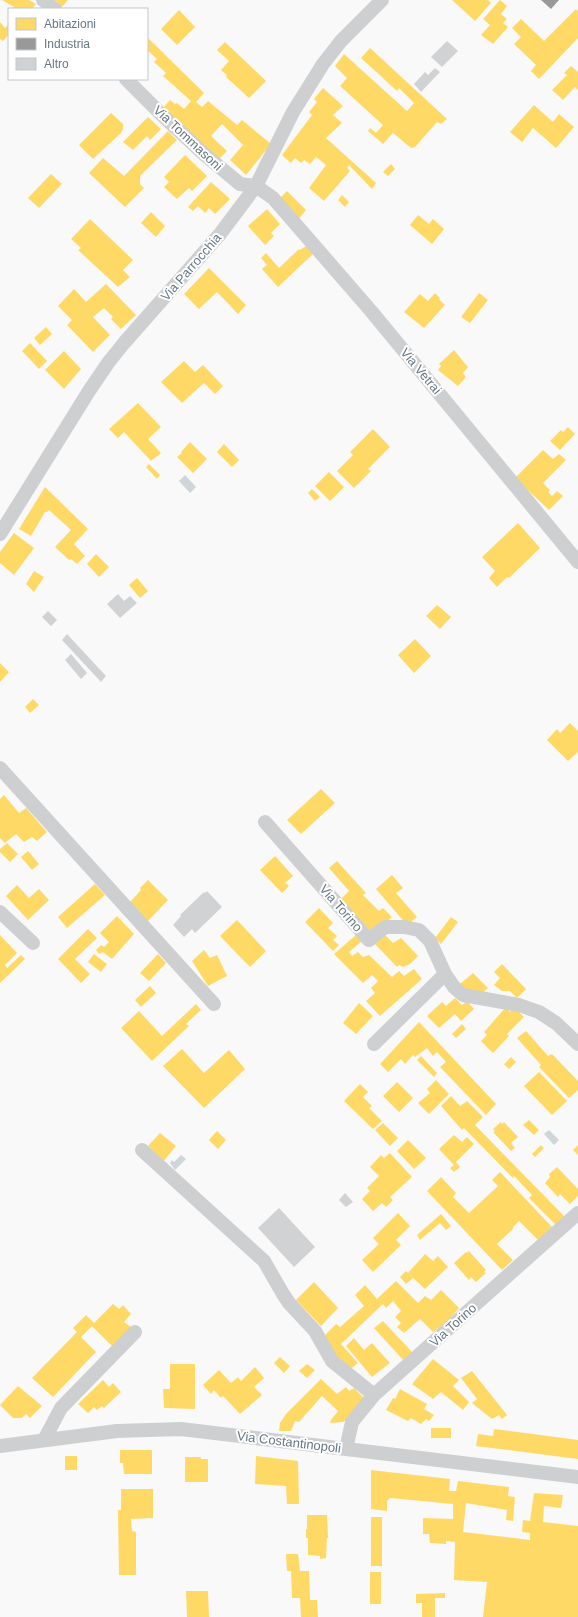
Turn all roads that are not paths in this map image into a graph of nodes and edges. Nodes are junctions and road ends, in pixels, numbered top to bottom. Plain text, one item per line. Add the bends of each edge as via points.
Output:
1 (44, 0) edge
2 (382, 0) edge
3 (55, 8) edge
4 (127, 80) edge
5 (256, 186) junction
6 (0, 534) edge
7 (578, 562) edge
8 (0, 768) edge
9 (265, 822) dead end
10 (0, 912) edge
11 (33, 943) dead end
12 (445, 974) junction
13 (214, 1004) dead end
14 (374, 1044) dead end
15 (578, 1044) edge
16 (142, 1150) dead end
17 (578, 1213) edge
18 (134, 1332) dead end
19 (374, 1395) junction
20 (44, 1440) junction
21 (0, 1446) edge
22 (346, 1449) junction
23 (578, 1477) edge

1 - 3 street
2 - 5 street, Via Parrocchia via 341,41 323,64 293,112
4 - 5 street, Via Tommasoni via 198,150 240,184
5 - 6 street, Via Parrocchia via 220,234 108,363
5 - 7 street, Via Vetrai via 273,198 324,256
8 - 13 street
9 - 12 street, Via Torino via 369,940 385,927 404,926 419,930 430,941
10 - 11 street
12 - 14 street
12 - 15 street, Via Torino via 463,995 519,1005 539,1012 556,1023
16 - 19 street via 264,1261 289,1303 315,1331 332,1361
17 - 19 street, Via Torino
18 - 20 street via 61,1408
19 - 22 street, Via Torino via 352,1422
20 - 21 street, Via Costantinopoli
20 - 22 street, Via Costantinopoli via 117,1431 181,1429
22 - 23 street, Via Costantinopoli

